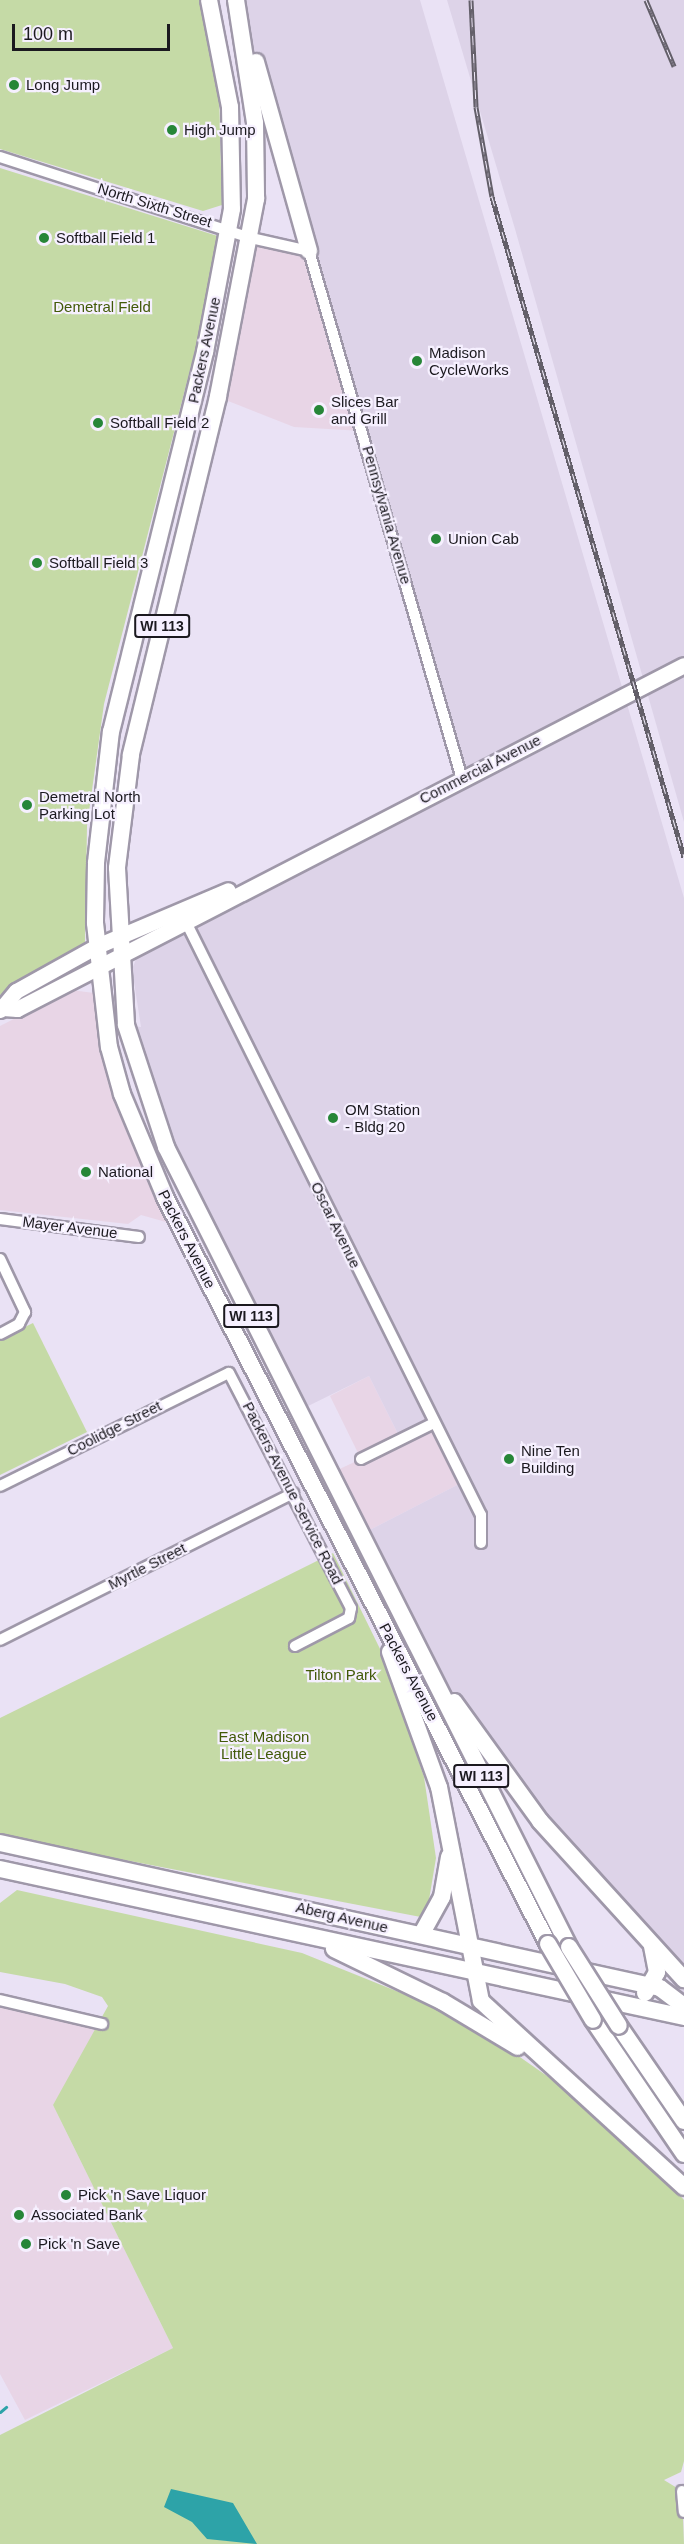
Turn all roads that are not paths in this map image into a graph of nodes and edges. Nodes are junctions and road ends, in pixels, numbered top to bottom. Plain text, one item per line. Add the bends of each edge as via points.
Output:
1 (209, 0) edge
2 (236, 0) edge
3 (243, 26) junction
4 (0, 157) edge
5 (229, 229) junction
6 (251, 238) junction
7 (309, 251) junction
8 (684, 665) edge
9 (462, 779) junction
10 (183, 916) junction
11 (118, 936) junction
12 (97, 946) junction
13 (119, 956) junction
14 (98, 966) junction
15 (1, 1009) edge
16 (0, 1219) edge
17 (139, 1237) dead end
18 (0, 1259) edge
19 (0, 1334) edge
20 (229, 1373) joint
21 (434, 1423) junction
22 (361, 1459) dead end
23 (0, 1486) edge
24 (293, 1493) junction
25 (481, 1543) dead end
26 (371, 1600) junction
27 (0, 1640) edge
28 (295, 1646) dead end
29 (422, 1653) junction
30 (449, 1838) junction
31 (0, 1844) edge
32 (0, 1869) edge
33 (421, 1935) junction
34 (306, 1936) junction
35 (650, 1942) junction
36 (471, 1946) junction
37 (475, 1972) junction
38 (684, 1979) edge
39 (527, 1982) junction
40 (656, 1987) junction
41 (684, 1993) edge
42 (0, 2000) edge
43 (684, 2006) edge
44 (684, 2017) edge
45 (102, 2024) dead end
46 (578, 2089) junction
47 (684, 2121) edge
48 (684, 2154) edge
49 (684, 2187) edge
50 (682, 2491) dead end
51 (684, 2512) edge

1 - 5 main road, WI 113 via 234,157
2 - 3 main road, WI 113
3 - 6 main road, WI 113 via 257,156
3 - 7 main road
4 - 5 street, North Sixth Street
5 - 6 street, North Sixth Street
5 - 12 main road, Packers Avenue / WI 113 via 205,352 111,731 96,863
6 - 7 street, North Sixth Street
6 - 11 main road, Packers Avenue / WI 113 via 131,755 117,868
7 - 9 street, Pennsylvania Avenue
8 - 9 street, Commercial Avenue
9 - 10 street, Commercial Avenue
10 - 11 street, Commercial Avenue
10 - 13 street, Commercial Avenue
10 - 21 street, Oscar Avenue
11 - 12 street, Commercial Avenue
11 - 13 main road, Packers Avenue / WI 113
12 - 14 main road, Packers Avenue / WI 113
12 - 15 street, Commercial Avenue via 16,991
13 - 14 street, Commercial Avenue
13 - 29 main road, Packers Avenue / WI 113 via 134,1058 166,1147
14 - 15 street, Commercial Avenue via 16,1009
14 - 26 main road, Packers Avenue / WI 113 via 109,1047 143,1149
16 - 17 street, Mayer Avenue
18 - 19 street via 25,1316
20 - 23 street, Coolidge Street
20 - 24 street, Packers Avenue Service Road
21 - 22 street
21 - 25 street, Oscar Avenue via 481,1515
24 - 27 street, Myrtle Street
24 - 28 street, Packers Avenue Service Road via 351,1616
26 - 30 main road via 437,1782
26 - 48 main road, Packers Avenue / WI 113, bridge via 548,1944 593,2020
29 - 35 main road via 540,1821
29 - 47 main road, Packers Avenue / WI 113, bridge via 569,1947
30 - 33 main road via 444,1890
30 - 36 main road
31 - 33 main road, Aberg Avenue
32 - 34 main road, Aberg Avenue
33 - 36 main road, Aberg Avenue
34 - 37 main road, Aberg Avenue
34 - 46 main road via 443,2002
35 - 38 main road
35 - 40 main road via 657,1962
36 - 37 main road
36 - 40 main road, Aberg Avenue
37 - 39 main road, Aberg Avenue
37 - 46 main road via 486,2008
39 - 40 main road via 543,1979 630,1997
39 - 44 main road, Aberg Avenue
40 - 41 street, Aberg Avenue
40 - 43 main road
42 - 45 street
46 - 49 main road
50 - 51 street

